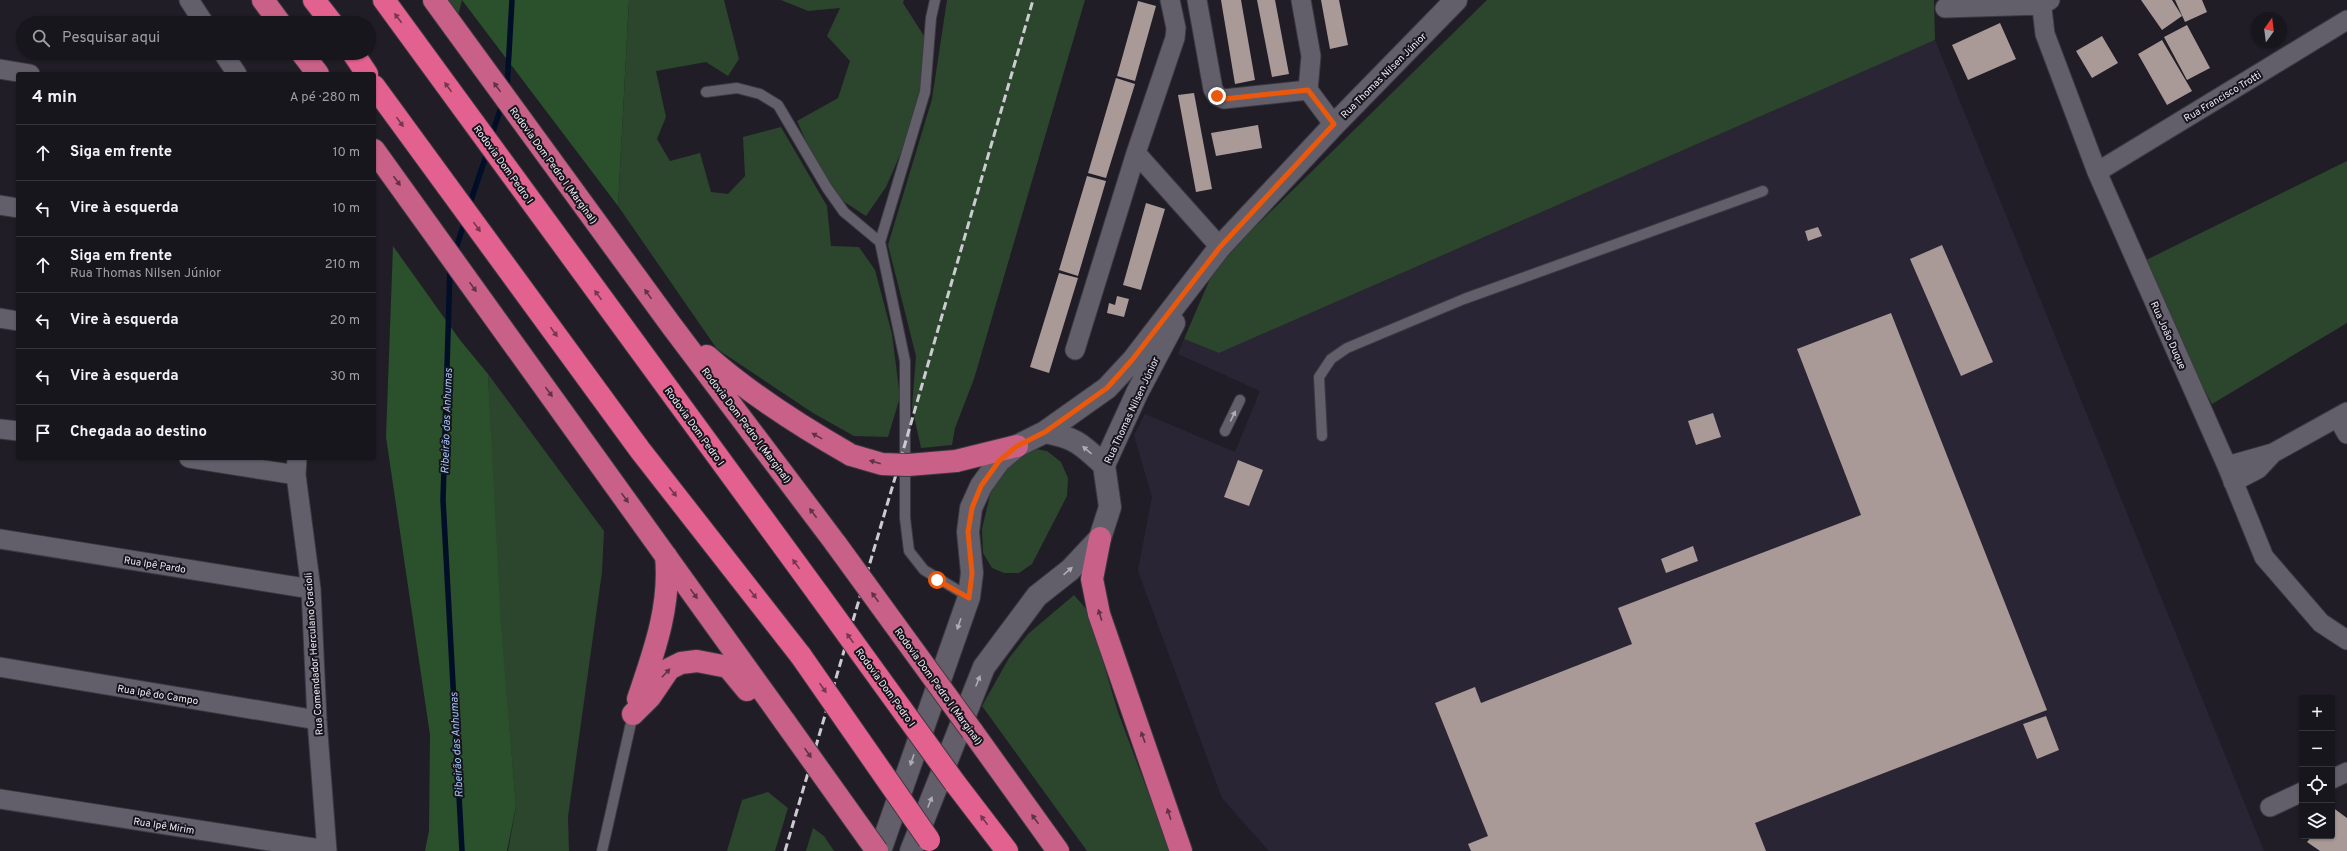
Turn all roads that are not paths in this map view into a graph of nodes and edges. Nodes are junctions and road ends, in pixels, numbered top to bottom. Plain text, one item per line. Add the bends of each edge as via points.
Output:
1 (189, 0) edge
2 (263, 0) edge
3 (314, 0) edge
4 (384, 0) edge
5 (434, 0) edge
6 (935, 0) edge
7 (1170, 0) edge
8 (1197, 0) edge
9 (1301, 0) edge
10 (1456, 0) edge
11 (2044, 2) edge
12 (1945, 8) dead end
13 (199, 16) edge
14 (275, 16) edge
15 (327, 16) edge
16 (2347, 20) edge
17 (228, 60) edge
18 (307, 60) edge
19 (357, 60) edge
20 (0, 69) edge
21 (18, 72) edge
22 (236, 72) edge
23 (316, 72) edge
24 (365, 72) edge
25 (376, 88) edge
26 (1308, 90) junction
27 (706, 92) dead end
28 (1334, 124) junction
29 (376, 153) edge
30 (1136, 153) junction
31 (2097, 172) junction
32 (1763, 191) dead end
33 (0, 205) edge
34 (16, 208) edge
35 (880, 242) junction
36 (1220, 247) junction
37 (1197, 275) junction
38 (0, 318) edge
39 (16, 321) edge
40 (671, 325) junction
41 (1075, 350) dead end
42 (1132, 360) junction
43 (1155, 360) junction
44 (1240, 400) dead end
45 (2344, 421) edge
46 (0, 429) edge
47 (16, 431) edge
48 (1225, 431) dead end
49 (1045, 432) junction
50 (1322, 436) dead end
51 (1017, 446) junction
52 (216, 460) edge
53 (296, 466) edge
54 (1104, 466) junction
55 (2230, 474) junction
56 (1100, 538) junction
57 (0, 539) edge
58 (666, 556) junction
59 (310, 589) junction
60 (969, 598) junction
61 (2347, 640) edge
62 (0, 667) edge
63 (633, 714) junction
64 (317, 720) junction
65 (785, 722) junction
66 (2347, 772) edge
67 (2335, 778) edge
68 (2299, 793) edge
69 (0, 799) edge
70 (2270, 807) dead end
71 (925, 847) edge
72 (327, 850) edge
73 (602, 851) edge
74 (876, 851) edge
75 (880, 851) edge
76 (1007, 851) edge
77 (1058, 851) edge
78 (1181, 851) edge

1 - 13 street
2 - 14 highway
3 - 15 highway
76 -> 4 highway, Rodovia Dom Pedro I, bridge
40 -> 5 highway, Rodovia Dom Pedro I (Marginal)
6 - 35 lane via 931,18 925,92
7 - 30 street via 1176,28 1175,38
8 - 26 street via 1213,89 1217,96 1224,99
9 - 26 street via 1311,56
10 - 28 street, Rua Thomas Nilsen Júnior
11 - 12 street
11 - 31 street, Rua João Duque via 2045,34
16 - 31 street, Rua Francisco Trotti
17 - 22 street
18 - 23 highway
19 - 24 highway
20 - 21 street
25 -> 71 highway, bridge via 640,450 801,656
26 - 28 street
27 - 35 lane via 737,88 760,94 778,105 844,212
28 - 36 street, Rua Thomas Nilsen Júnior
29 -> 58 highway
30 - 36 street
30 - 41 street
31 - 55 street, Rua João Duque
32 - 50 lane via 1464,299 1347,348 1331,359 1319,376
33 - 34 street
35 - 60 lane via 905,361 905,518 909,551 924,570
36 - 37 street, Rua Thomas Nilsen Júnior
37 - 42 street, Rua Thomas Nilsen Júnior
37 - 43 street, Rua Thomas Nilsen Júnior
38 - 39 street
51 -> 40 highway, bridge via 956,461 895,465 851,455 811,433 732,379
77 -> 40 highway, Rodovia Dom Pedro I (Marginal), bridge via 836,544
42 - 43 lane
42 - 49 street, Rua Thomas Nilsen Júnior via 1107,388
43 - 54 street, Rua Thomas Nilsen Júnior
48 -> 44 lane
45 - 55 street via 2273,454 2258,469
46 - 47 street
49 - 51 street, Rua Thomas Nilsen Júnior
54 -> 49 street via 1086,448 1069,437
51 - 60 street, Rua Thomas Nilsen Júnior via 999,461 981,486 972,508 968,532 972,573
52 - 53 street
53 - 59 street, Rua Comendador Herculano Gracioli
54 - 56 street, Rua Thomas Nilsen Júnior via 1110,508
55 - 61 street, Rua João Duque via 2264,557 2321,623
71 -> 56 street, Rua Thomas Nilsen Júnior via 984,666 1037,596 1070,570
78 -> 56 highway via 1099,614 1092,579
57 - 59 street, Rua Ipê Pardo
58 - 63 highway via 668,581 665,603 654,652
58 -> 65 highway
59 - 64 street, Rua Comendador Herculano Gracioli
60 -> 75 street, Rua Thomas Nilsen Júnior
62 - 64 street, Rua Ipê do Campo
63 -> 65 highway via 650,697 669,669 697,661 728,667 756,700
63 - 73 lane
64 - 72 street, Rua Comendador Herculano Gracioli
65 -> 74 highway, bridge
66 - 67 street
68 - 70 street
69 - 72 street, Rua Ipê Mirim

